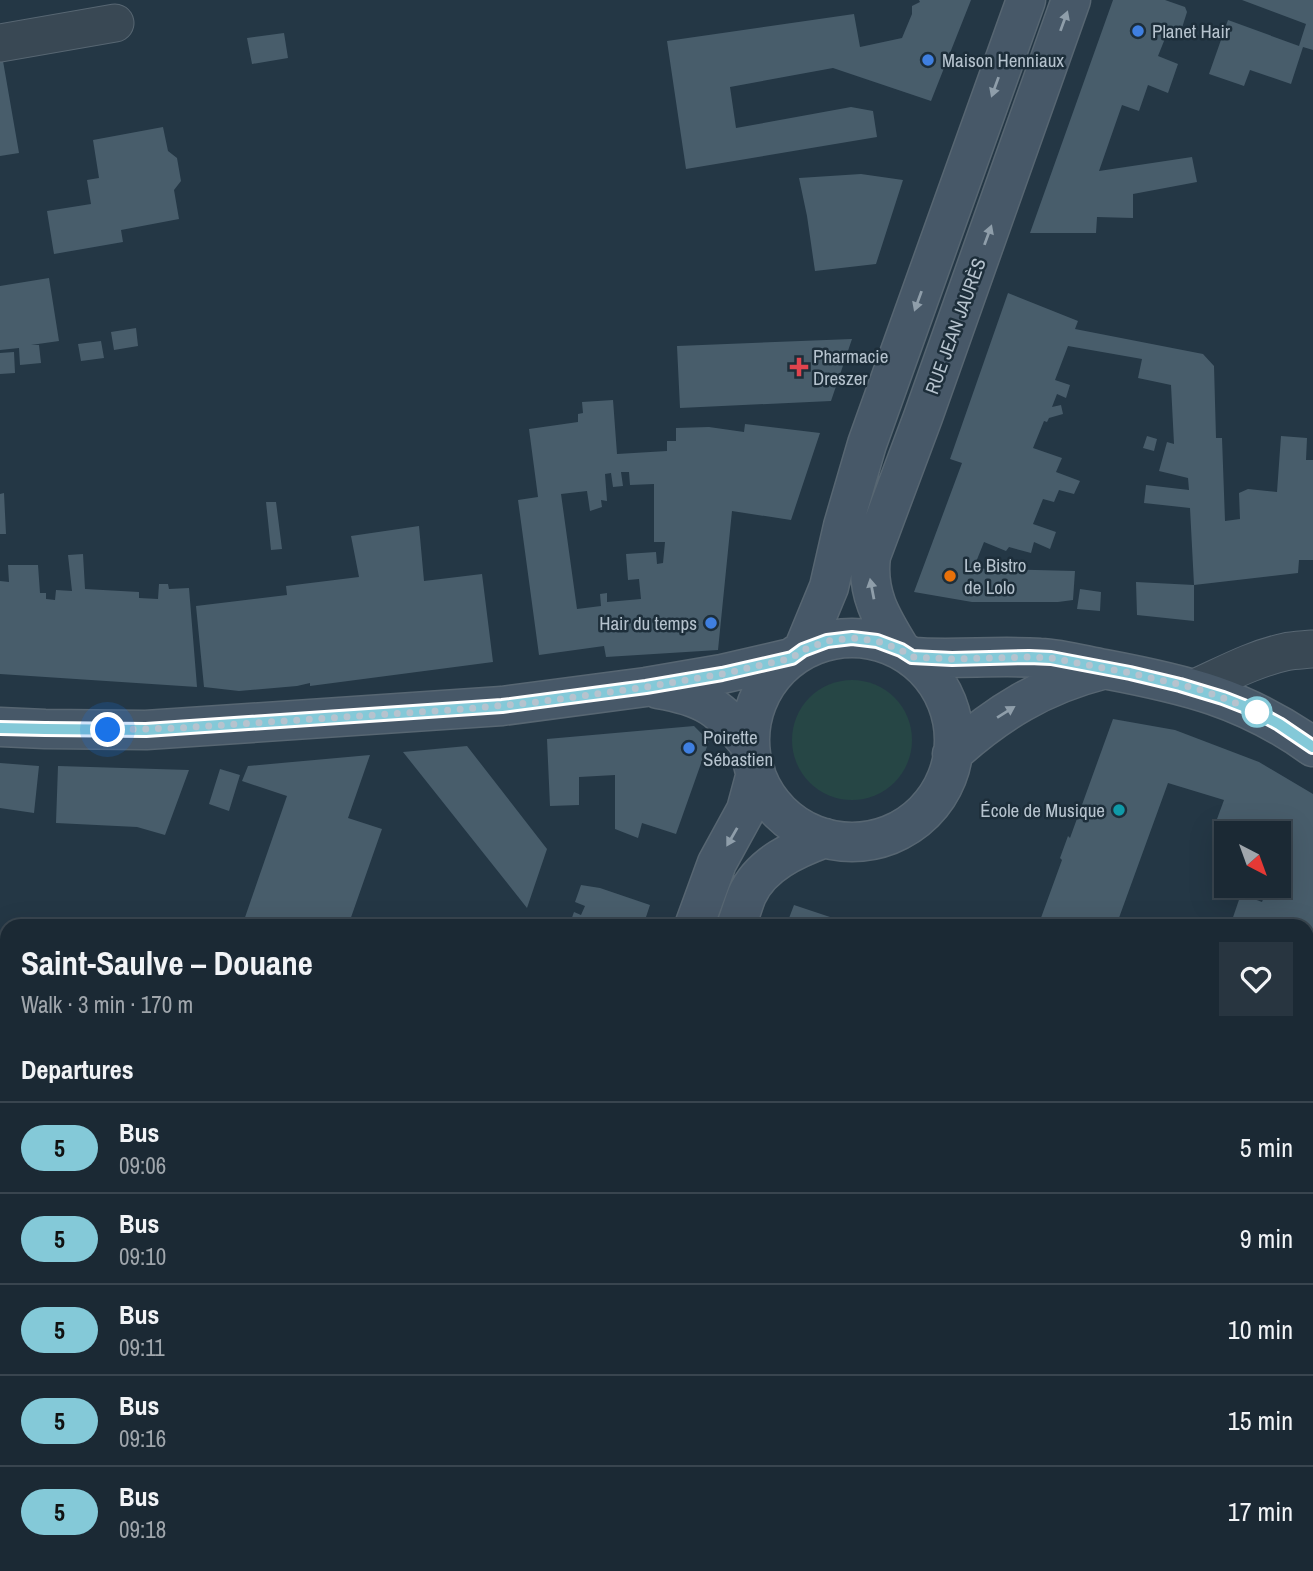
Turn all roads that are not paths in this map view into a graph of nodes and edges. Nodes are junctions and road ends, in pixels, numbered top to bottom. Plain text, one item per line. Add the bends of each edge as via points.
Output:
1 (1026, 0) edge
2 (1071, 0) edge
3 (116, 23) dead end
4 (0, 43) edge
5 (1313, 649) edge
6 (797, 654) junction
7 (906, 654) junction
8 (1104, 669) junction
9 (646, 687) junction
10 (1195, 688) junction
11 (0, 727) edge
12 (1313, 747) edge
13 (953, 754) junction
14 (753, 759) junction
15 (825, 838) junction
16 (697, 919) edge
17 (739, 919) edge

1 -> 6 main road via 875,420 829,587
7 -> 2 main road, RUE JEAN JAURÈS via 872,595 871,556
3 - 4 street
5 - 10 street via 1265,657
6 - 7 main road via 827,641 852,638 877,641
6 - 9 main road via 722,674
6 - 14 main road via 773,675 760,696 752,720
7 - 8 main road via 952,659 1039,657
7 - 13 main road via 930,674 943,694 953,730
8 - 10 main road
13 -> 8 main road via 1013,707 1074,677
9 - 11 main road via 502,706 168,729
9 - 14 main road via 705,702 722,714
10 - 12 main road via 1251,709
13 - 15 main road via 934,800 908,825 862,841
14 - 15 main road via 767,796 782,815
14 -> 16 main road via 746,810 718,863
15 - 17 main road via 769,867 748,893

